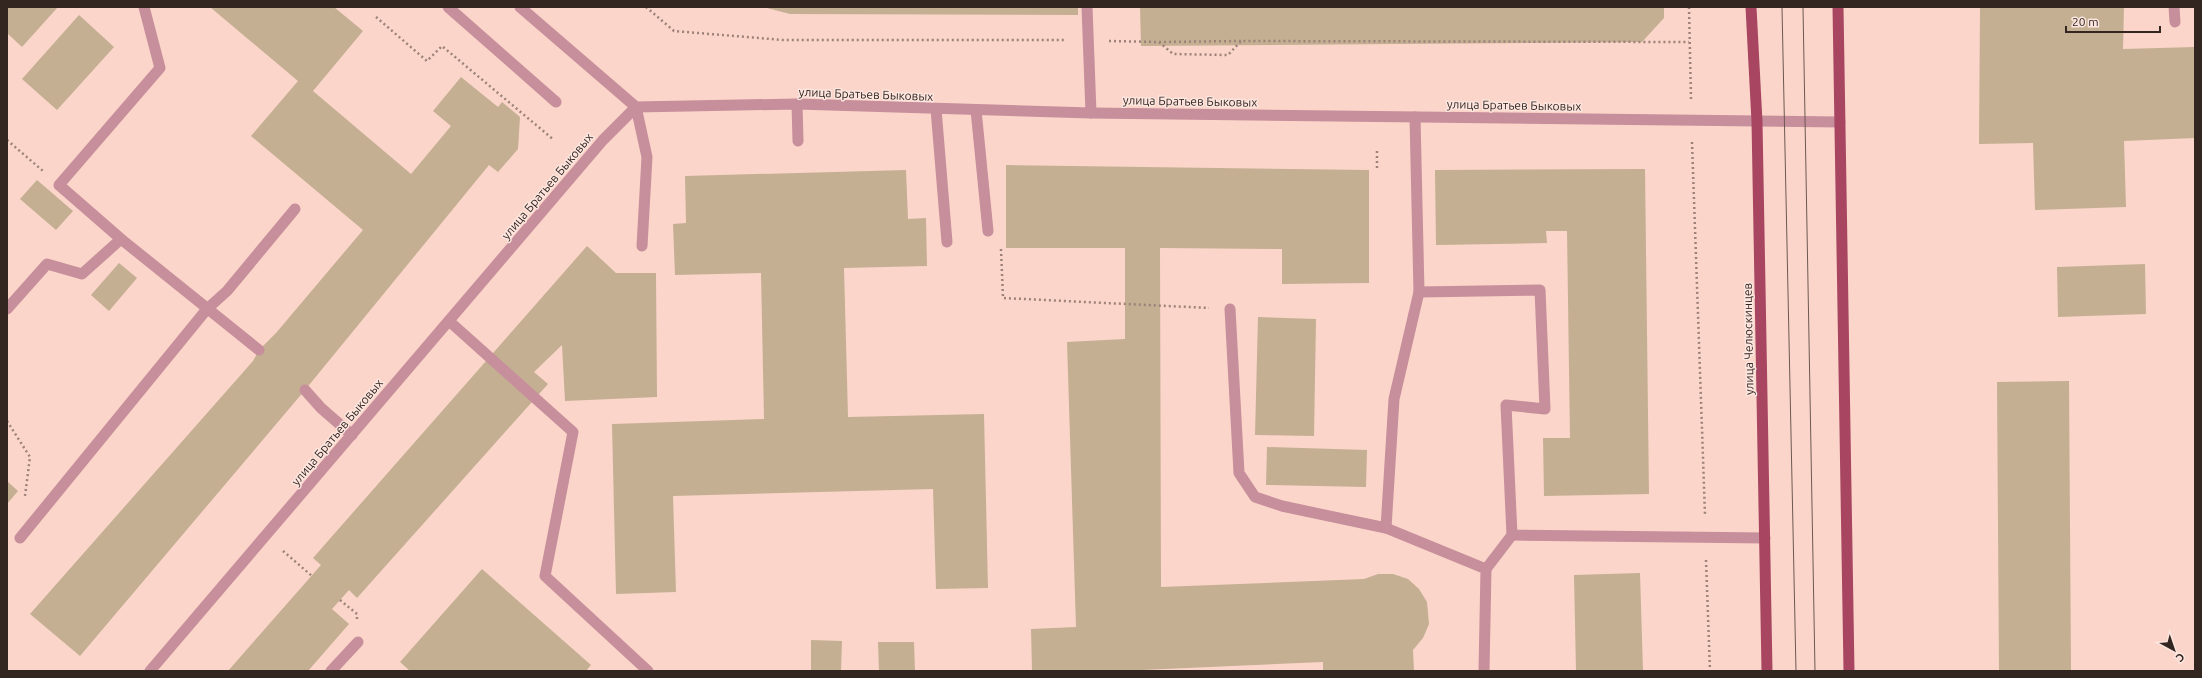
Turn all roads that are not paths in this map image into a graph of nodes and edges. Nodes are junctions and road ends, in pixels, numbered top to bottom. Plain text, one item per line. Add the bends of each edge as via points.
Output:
1 (144, 7) edge
2 (448, 7) edge
3 (520, 7) edge
4 (1087, 7) edge
5 (1751, 7) edge
6 (1838, 7) edge
7 (2174, 7) edge
8 (2175, 22) dead end
9 (556, 102) dead end
10 (797, 104) junction
11 (636, 107) junction
12 (936, 108) junction
13 (976, 110) junction
14 (1091, 113) junction
15 (1415, 117) junction
16 (1757, 122) junction
17 (1840, 122) junction
18 (798, 141) dead end
19 (295, 209) dead end
20 (988, 231) dead end
21 (121, 239) junction
22 (947, 242) dead end
23 (642, 246) dead end
24 (1419, 292) junction
25 (7, 309) edge
26 (207, 309) junction
27 (1230, 309) road end
28 (449, 322) junction
29 (259, 350) dead end
30 (305, 390) dead end
31 (352, 435) junction
32 (1386, 528) junction
33 (1512, 536) junction
34 (20, 538) dead end
35 (1765, 538) junction
36 (1486, 569) junction
37 (358, 642) road end
38 (150, 671) edge
39 (331, 671) edge
40 (648, 671) edge
41 (1484, 671) edge
42 (1767, 671) edge
43 (1850, 671) edge

1 - 21 street via 160,68 59,185
2 - 9 street
3 - 11 street
4 - 14 street
5 - 16 main road, улица Челюскинцев
6 - 17 main road
7 - 8 street
10 - 11 street, улица Братьев Быковых
10 - 12 street, улица Братьев Быковых
10 - 18 street
11 - 23 street via 647,156
11 - 28 street, улица Братьев Быковых via 604,140
12 - 13 street, улица Братьев Быковых
12 - 22 street
13 - 14 street, улица Братьев Быковых
13 - 20 street
14 - 15 street, улица Братьев Быковых
15 - 16 street, улица Братьев Быковых
15 - 24 street
16 - 17 street, улица Братьев Быковых
16 - 35 main road, улица Челюскинцев
17 - 43 main road
19 - 26 street via 226,291
21 - 25 street via 82,274 47,264
21 - 26 street
24 - 32 street via 1394,399
24 - 33 street via 1540,290 1545,409 1506,405
26 - 29 street
26 - 34 street
27 - 32 street via 1239,473 1255,496 1282,506
28 - 31 street, улица Братьев Быковых
28 - 40 street via 573,432 545,576
30 - 31 street
31 - 38 street, улица Братьев Быковых
32 - 36 street
33 - 35 street
33 - 36 street
35 - 42 main road, улица Челюскинцев
36 - 41 street
37 - 39 street

